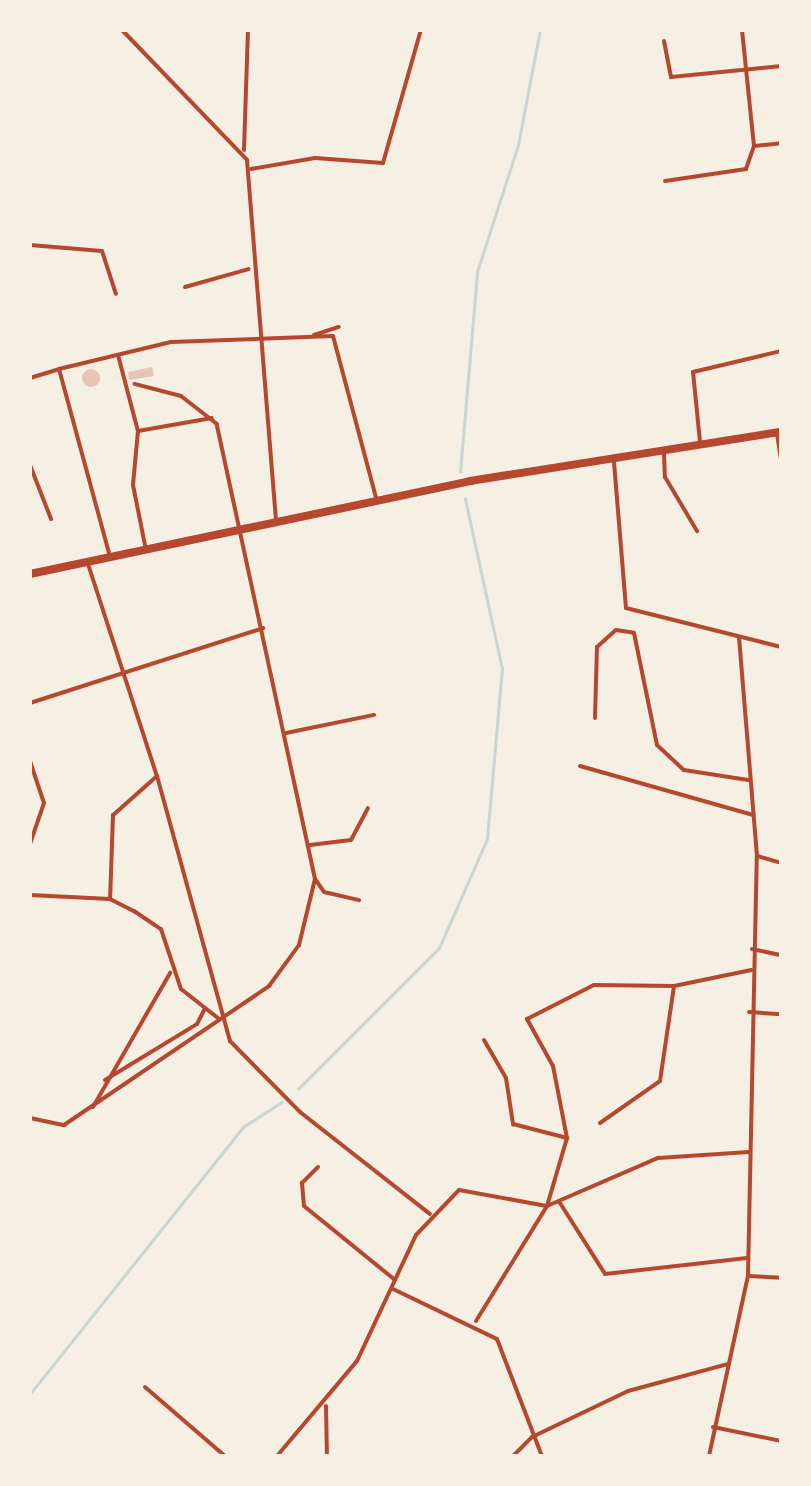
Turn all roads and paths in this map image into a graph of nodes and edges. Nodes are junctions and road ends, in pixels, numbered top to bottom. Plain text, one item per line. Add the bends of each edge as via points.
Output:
1 (122, 30) edge
2 (248, 30) edge
3 (421, 30) edge
4 (742, 30) edge
5 (664, 41) dead end
6 (781, 66) edge
7 (746, 72) junction
8 (781, 143) edge
9 (754, 146) junction
10 (244, 152) junction
11 (249, 170) junction
12 (665, 181) dead end
13 (30, 246) edge
14 (248, 269) junction
15 (185, 287) dead end
16 (116, 294) dead end
17 (339, 327) dead end
18 (314, 335) junction
19 (258, 342) junction
20 (781, 351) edge
21 (117, 353) junction
22 (59, 370) junction
23 (30, 378) edge
24 (135, 384) dead end
25 (212, 418) junction
26 (138, 430) junction
27 (779, 433) edge
28 (701, 446) junction
29 (664, 453) junction
30 (781, 459) edge
31 (614, 462) junction
32 (30, 465) edge
33 (377, 501) junction
34 (51, 519) dead end
35 (276, 519) junction
36 (243, 524) junction
37 (697, 531) dead end
38 (145, 545) junction
39 (109, 553) junction
40 (86, 559) junction
41 (30, 574) edge
42 (264, 628) junction
43 (739, 640) junction
44 (781, 647) edge
45 (128, 668) junction
46 (30, 703) edge
47 (374, 715) dead end
48 (595, 718) dead end
49 (286, 733) junction
50 (30, 761) edge
51 (580, 766) dead end
52 (157, 776) junction
53 (748, 780) junction
54 (368, 808) dead end
55 (754, 814) junction
56 (30, 844) edge
57 (310, 845) junction
58 (756, 856) junction
59 (781, 863) edge
60 (314, 879) junction
61 (30, 895) edge
62 (110, 899) junction
63 (359, 900) dead end
64 (752, 949) junction
65 (781, 955) edge
66 (750, 970) junction
67 (170, 972) junction
68 (674, 986) junction
69 (204, 1010) junction
70 (749, 1012) junction
71 (781, 1014) edge
72 (218, 1018) junction
73 (484, 1040) dead end
74 (105, 1080) junction
75 (93, 1106) junction
76 (30, 1118) edge
77 (600, 1122) dead end
78 (568, 1138) junction
79 (749, 1152) junction
80 (318, 1167) dead end
81 (560, 1203) junction
82 (546, 1206) junction
83 (430, 1214) junction
84 (748, 1258) junction
85 (748, 1276) junction
86 (781, 1278) edge
87 (395, 1280) junction
88 (392, 1288) junction
89 (476, 1321) junction
90 (728, 1364) junction
91 (145, 1387) dead end
92 (326, 1404) junction
93 (713, 1427) junction
94 (532, 1437) junction
95 (781, 1440) edge
96 (226, 1456) edge
97 (278, 1456) edge
98 (327, 1456) edge
99 (514, 1456) edge
100 (542, 1456) edge
101 (709, 1456) edge

1 - 10 street
2 - 10 street
3 - 11 street via 382,163 316,158
4 - 7 street
5 - 7 street via 671,77
6 - 7 street
7 - 9 street
8 - 9 street
9 - 12 street via 746,169
10 - 11 street
11 - 14 street
13 - 16 street via 102,251
14 - 15 street
14 - 19 street
17 - 18 street
18 - 19 street
18 - 33 street via 332,336 344,352
19 - 21 street
19 - 35 street
20 - 28 street via 693,372
21 - 22 street
21 - 26 street
22 - 23 street
22 - 39 street
24 - 25 street via 181,396
25 - 26 street
25 - 36 street
26 - 38 street via 132,485
27 - 28 highway
27 - 30 street
28 - 29 highway
29 - 31 highway
29 - 37 street via 664,477
31 - 33 highway
31 - 43 street via 626,608
32 - 34 street
33 - 35 highway
35 - 36 highway
36 - 38 highway
36 - 42 street
38 - 39 highway
39 - 40 highway
40 - 41 highway
40 - 45 street
42 - 45 street
42 - 49 street
43 - 44 street
43 - 53 street
45 - 46 street
45 - 52 street
47 - 49 street
48 - 53 street via 597,647 616,630 634,633 658,745 684,770
49 - 57 street
50 - 56 street via 44,803
51 - 55 street
52 - 62 street via 114,815
52 - 72 street via 216,973
53 - 55 street
54 - 57 street via 351,840
55 - 58 street
57 - 60 street
58 - 59 street
58 - 64 street
60 - 63 street via 324,892
60 - 72 street via 292,959
61 - 62 street
62 - 67 street via 161,930
64 - 65 street
64 - 66 street
66 - 68 street
66 - 70 street
67 - 69 street
67 - 74 street
68 - 77 street via 660,1080
68 - 78 street via 594,985 524,1023 553,1066
69 - 72 street
69 - 74 street via 196,1024
70 - 71 street
70 - 79 street
72 - 75 street
72 - 83 street via 300,1112
73 - 78 street via 506,1078 513,1124
74 - 75 street
75 - 76 street via 64,1125
78 - 82 street
79 - 81 street via 658,1158
79 - 84 street
80 - 87 street via 302,1183 304,1206
81 - 82 street
81 - 84 street via 605,1274
82 - 83 street via 471,1187
82 - 89 street
83 - 87 street
84 - 85 street
85 - 86 street
85 - 90 street
87 - 88 street
88 - 89 street
88 - 92 street
89 - 94 street via 508,1353
90 - 93 street
90 - 94 street via 628,1391
91 - 96 street
92 - 97 street
92 - 98 street
93 - 95 street
93 - 101 street
94 - 99 street
94 - 100 street

